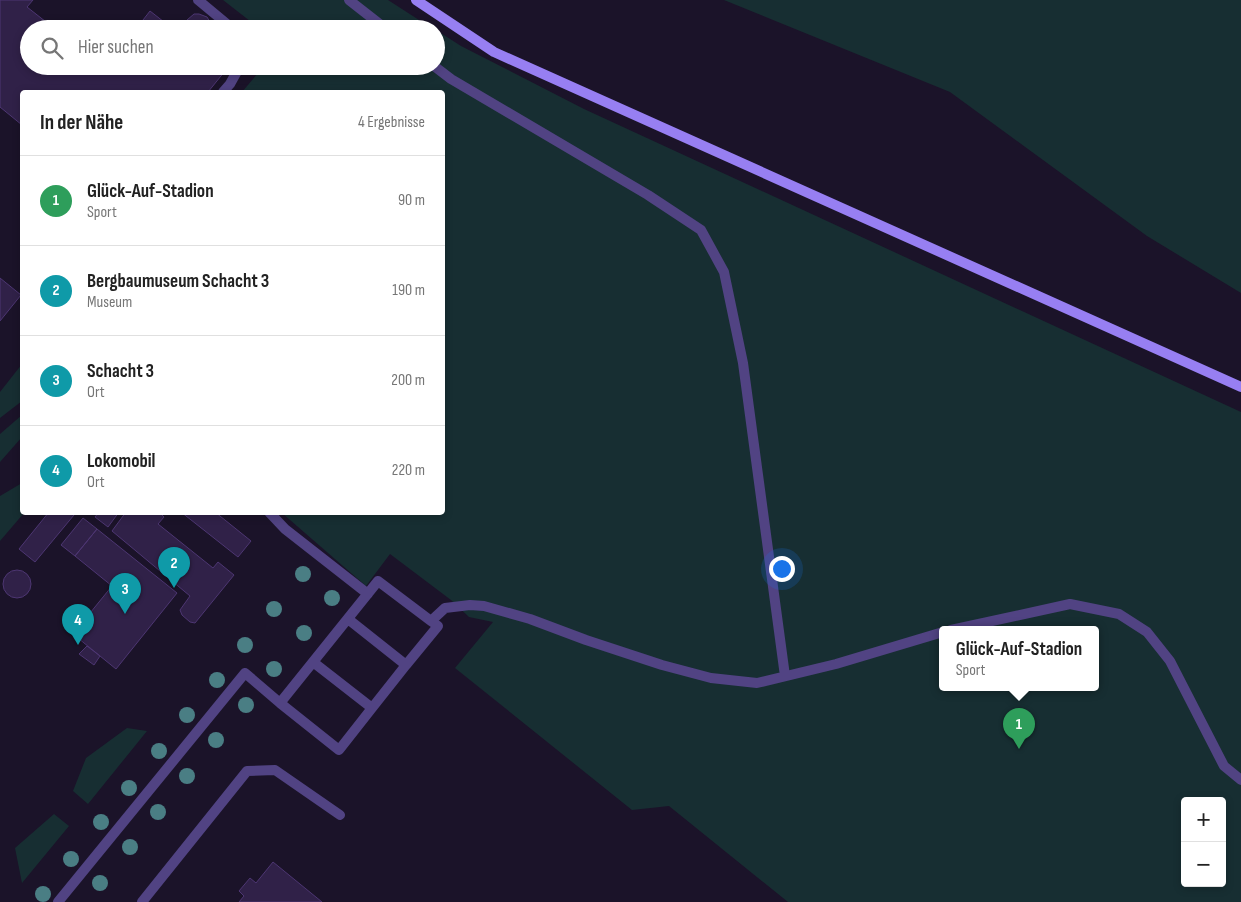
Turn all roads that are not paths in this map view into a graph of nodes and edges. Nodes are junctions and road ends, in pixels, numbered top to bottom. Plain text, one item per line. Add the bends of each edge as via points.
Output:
1 (198, 0) edge
2 (349, 0) edge
3 (416, 0) edge
4 (222, 20) edge
5 (375, 20) edge
6 (445, 74) edge
7 (235, 75) edge
8 (225, 90) edge
9 (1241, 387) edge
10 (272, 515) edge
11 (368, 594) junction
12 (348, 619) junction
13 (431, 621) junction
14 (969, 626) edge
15 (939, 633) edge
16 (313, 662) junction
17 (406, 665) junction
18 (785, 676) junction
19 (280, 703) junction
20 (372, 708) junction
21 (1241, 780) edge
22 (340, 815) dead end
23 (58, 902) edge
24 (142, 902) edge

1 - 4 lane
2 - 5 lane
3 - 9 main road via 494,52
6 - 18 lane via 701,230 724,272 742,363
7 - 8 lane
10 - 11 lane
11 - 12 lane
11 - 13 lane via 378,581
12 - 16 lane
12 - 17 lane
13 - 17 lane via 438,626
13 - 18 lane via 445,608 484,606 711,678 757,683
14 - 21 lane via 1070,604 1119,614 1147,632 1170,661 1224,766
15 - 18 lane
16 - 19 lane
16 - 20 lane
17 - 20 lane
19 - 20 lane via 339,750
19 - 23 lane via 245,674
22 - 24 lane via 275,770 247,771

